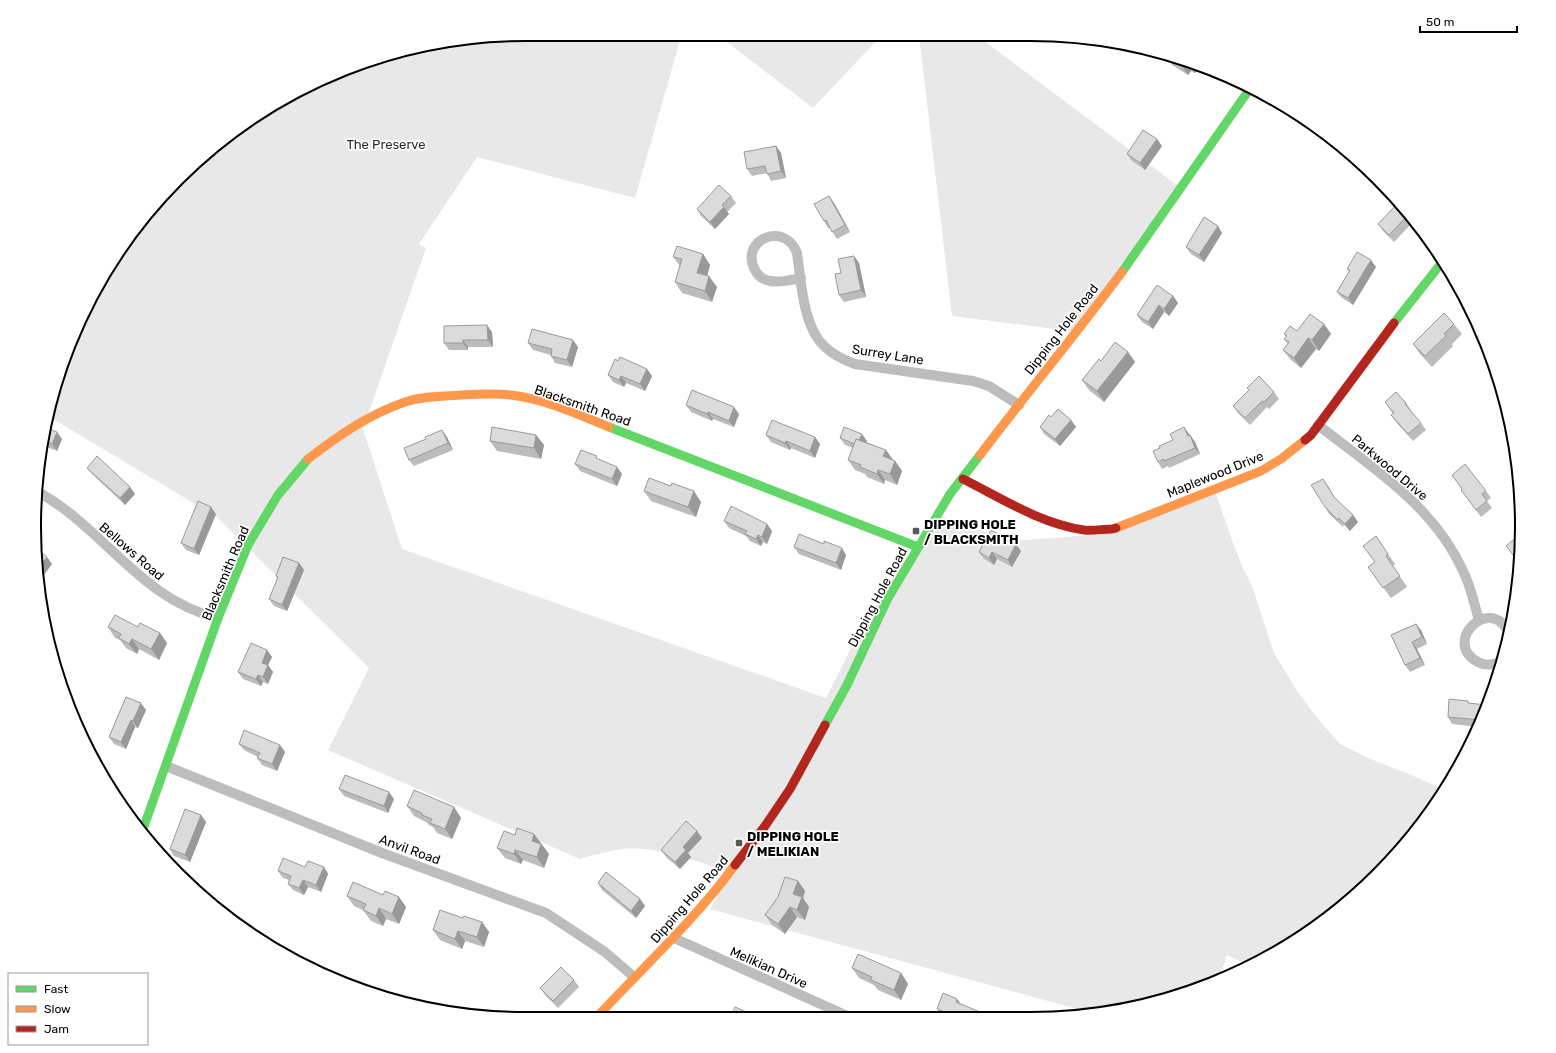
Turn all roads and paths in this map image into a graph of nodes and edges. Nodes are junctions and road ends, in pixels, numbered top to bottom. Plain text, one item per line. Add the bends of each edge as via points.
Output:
1 (1248, 93) edge
2 (1439, 266) edge
3 (801, 278) junction
4 (1019, 405) junction
5 (1318, 425) junction
6 (963, 479) junction
7 (42, 495) edge
8 (918, 547) junction
9 (218, 618) junction
10 (1479, 620) junction
11 (1505, 626) edge
12 (1495, 663) edge
13 (166, 766) junction
14 (144, 826) edge
15 (674, 938) junction
16 (634, 977) junction
17 (602, 1012) edge
18 (838, 1012) edge

1 - 4 street, Dipping Hole Road via 1078,331
2 - 5 street, Maplewood Drive
3 - 3 street, Surrey Lane via 772,282 759,275 752,262 753,252 758,243 776,236 789,241 797,253
3 - 4 street, Surrey Lane via 807,316 822,346 832,354 855,364 973,381 989,386
4 - 6 street, Dipping Hole Road
5 - 6 street, Maplewood Drive via 1297,449 1261,471 1112,529 1086,530 1061,525
5 - 10 street, Parkwood Drive via 1402,491 1424,513 1448,544 1464,571
6 - 8 street, Dipping Hole Road via 950,494
7 - 9 street, Bellows Road via 63,508 158,591 183,606
8 - 9 street, Blacksmith Road via 553,405 511,395 440,396 406,402 371,417 338,435 307,460 278,495 248,545
8 - 15 street, Dipping Hole Road via 887,600 841,697 790,789 717,890
9 - 13 street, Blacksmith Road
10 - 11 street via 1498,620
10 - 12 street via 1466,633 1467,652 1481,664
13 - 14 street, Blacksmith Road
13 - 16 street, Anvil Road via 382,853 546,913 605,952
15 - 16 street, Dipping Hole Road
15 - 18 street, Melikian Drive
16 - 17 street, Dipping Hole Road

